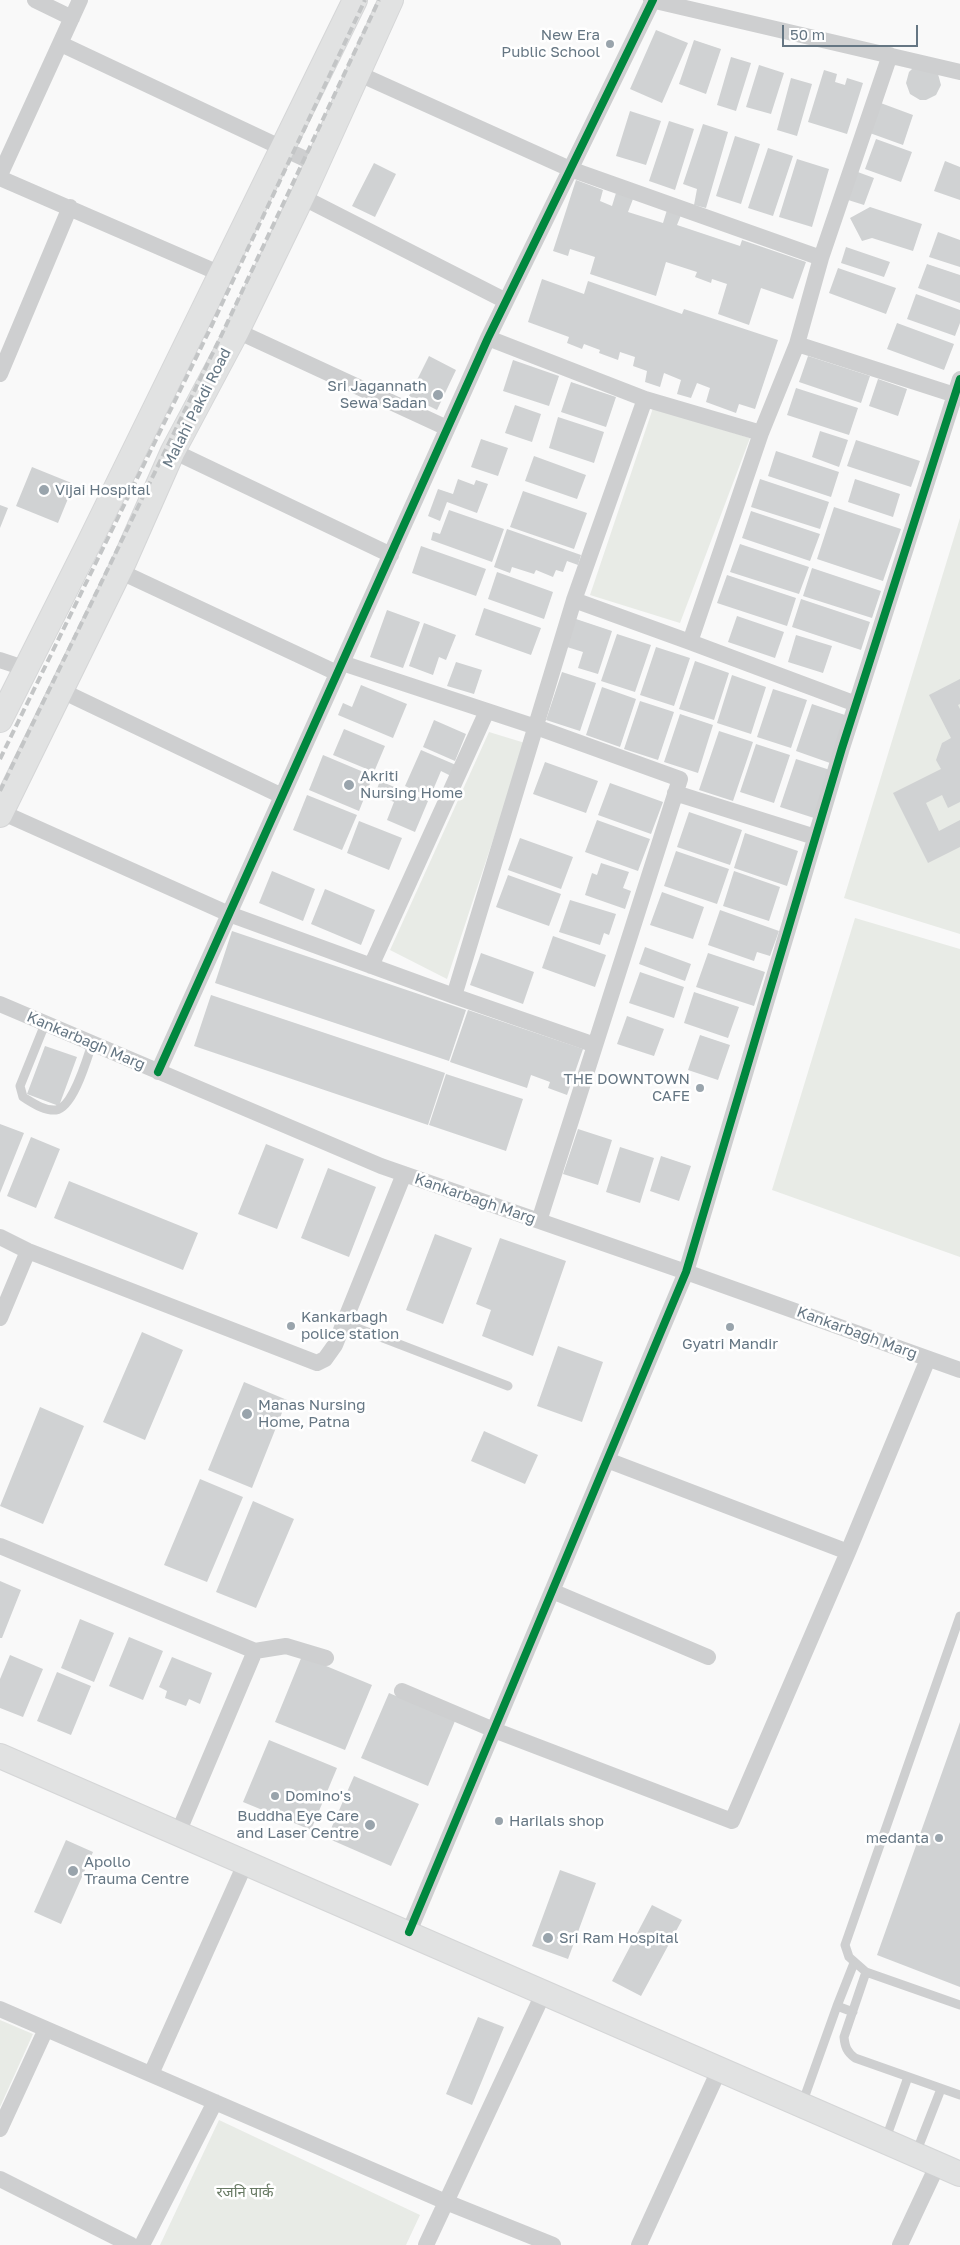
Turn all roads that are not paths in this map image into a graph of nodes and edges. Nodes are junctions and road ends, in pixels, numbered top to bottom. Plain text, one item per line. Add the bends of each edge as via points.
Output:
1 (35, 0) edge
2 (80, 0) edge
3 (356, 0) edge
4 (391, 0) edge
5 (652, 0) edge
6 (72, 18) junction
7 (336, 40) junction
8 (61, 44) junction
9 (890, 55) junction
10 (361, 63) junction
11 (960, 72) edge
12 (283, 148) junction
13 (316, 164) junction
14 (570, 169) junction
15 (0, 176) edge
16 (302, 197) junction
17 (70, 207) junction
18 (821, 258) junction
19 (222, 274) junction
20 (506, 300) junction
21 (237, 331) junction
22 (488, 338) junction
23 (797, 344) junction
24 (0, 374) edge
25 (958, 387) edge
26 (645, 400) junction
27 (447, 428) junction
28 (760, 433) junction
29 (173, 451) junction
30 (390, 555) junction
31 (119, 571) junction
32 (574, 600) junction
33 (690, 642) junction
34 (0, 660) edge
35 (24, 668) junction
36 (340, 668) junction
37 (60, 690) junction
38 (856, 704) junction
39 (487, 711) junction
40 (0, 720) edge
41 (536, 727) junction
42 (675, 793) junction
43 (282, 796) junction
44 (1, 814) edge
45 (815, 837) junction
46 (229, 914) junction
47 (371, 966) junction
48 (454, 996) junction
49 (0, 1004) edge
50 (45, 1024) junction
51 (92, 1044) junction
52 (595, 1045) junction
53 (158, 1072) junction
54 (404, 1174) junction
55 (539, 1221) junction
56 (0, 1237) edge
57 (28, 1251) junction
58 (686, 1272) junction
59 (0, 1318) edge
60 (344, 1323) junction
61 (928, 1358) junction
62 (960, 1370) edge
63 (508, 1386) dead end
64 (607, 1460) junction
65 (0, 1546) edge
66 (848, 1552) junction
67 (552, 1592) junction
68 (960, 1616) edge
69 (255, 1651) junction
70 (708, 1657) dead end
71 (326, 1658) dead end
72 (402, 1692) dead end
73 (494, 1730) junction
74 (0, 1756) edge
75 (178, 1833) junction
76 (246, 1862) junction
77 (409, 1932) junction
78 (854, 1963) junction
79 (866, 1972) junction
80 (544, 1992) junction
81 (960, 2005) edge
82 (838, 2006) junction
83 (0, 2009) edge
84 (852, 2012) junction
85 (46, 2029) junction
86 (720, 2068) junction
87 (151, 2074) junction
88 (908, 2077) junction
89 (941, 2088) junction
90 (960, 2095) edge
91 (215, 2102) junction
92 (802, 2104) junction
93 (0, 2129) edge
94 (885, 2141) junction
95 (916, 2155) junction
96 (938, 2164) junction
97 (960, 2174) edge
98 (0, 2179) edge
99 (446, 2202) junction
100 (131, 2245) edge
101 (142, 2245) edge
102 (426, 2245) edge
103 (553, 2245) edge
104 (639, 2245) edge
105 (900, 2245) edge

1 - 6 street
2 - 6 street
3 - 7 main road
4 - 10 main road, Malahi Pakdi Road
5 - 9 street
5 - 14 street
6 - 8 street
7 - 10 main road
7 - 12 main road
8 - 12 street
8 - 15 street
9 - 11 street
9 - 18 street
10 - 13 main road, Malahi Pakdi Road
10 - 14 street
12 - 13 street
12 - 19 main road
13 - 16 main road, Malahi Pakdi Road
14 - 18 street
14 - 20 street
15 - 17 street
16 - 20 street
16 - 21 main road, Malahi Pakdi Road
17 - 19 street
17 - 24 street
18 - 23 street
19 - 35 main road
20 - 22 street
21 - 27 street
21 - 29 main road, Malahi Pakdi Road
22 - 26 street
22 - 27 street
23 - 25 street
23 - 28 street
25 - 38 street
26 - 28 street
26 - 32 street
27 - 30 street
28 - 33 street
29 - 30 street
29 - 31 main road, Malahi Pakdi Road
30 - 36 street
31 - 36 street
31 - 37 main road, Malahi Pakdi Road
32 - 33 street
32 - 41 street
33 - 38 street
34 - 35 street
35 - 40 main road
36 - 39 street
36 - 43 street
37 - 43 street
37 - 44 main road, Malahi Pakdi Road
38 - 45 street
39 - 41 street
39 - 47 street
41 - 42 street via 680,779
41 - 48 street
42 - 45 street
42 - 52 street
43 - 46 street
44 - 46 street
45 - 58 street
46 - 47 street
46 - 53 street
47 - 48 street
48 - 52 street
49 - 50 street, Kankarbagh Marg
50 - 51 street, Kankarbagh Marg
50 - 51 lane via 20,1086 23,1097 40,1107 56,1110 67,1104
51 - 53 street, Kankarbagh Marg
52 - 55 street
53 - 54 street, Kankarbagh Marg
54 - 55 street, Kankarbagh Marg
54 - 60 street
55 - 58 street, Kankarbagh Marg
56 - 57 street
57 - 59 street
57 - 60 street via 317,1363 330,1354
58 - 61 street, Kankarbagh Marg
58 - 64 street
60 - 63 lane
61 - 62 street, Kankarbagh Marg
61 - 66 street
64 - 66 street
64 - 67 street
65 - 69 street
66 - 73 street via 732,1821
67 - 70 street
67 - 73 street
68 - 78 lane via 845,1945
69 - 71 street via 286,1646
69 - 75 street
72 - 73 street
73 - 77 street
74 - 75 main road
75 - 76 main road
76 - 77 main road
76 - 87 street
77 - 80 main road
78 - 79 lane
78 - 82 lane
79 - 81 lane
79 - 84 lane
80 - 86 main road
80 - 99 street
82 - 84 lane
82 - 92 lane
83 - 85 street
84 - 88 lane via 844,2037 848,2052 855,2058
85 - 87 street
85 - 93 street
86 - 92 main road
86 - 104 street
87 - 91 street
88 - 89 lane
88 - 94 lane
89 - 90 lane
89 - 95 lane
91 - 99 street
91 - 101 street
92 - 94 main road
94 - 95 main road
95 - 96 main road
96 - 97 main road
96 - 105 street
98 - 100 street
99 - 102 street
99 - 103 street

